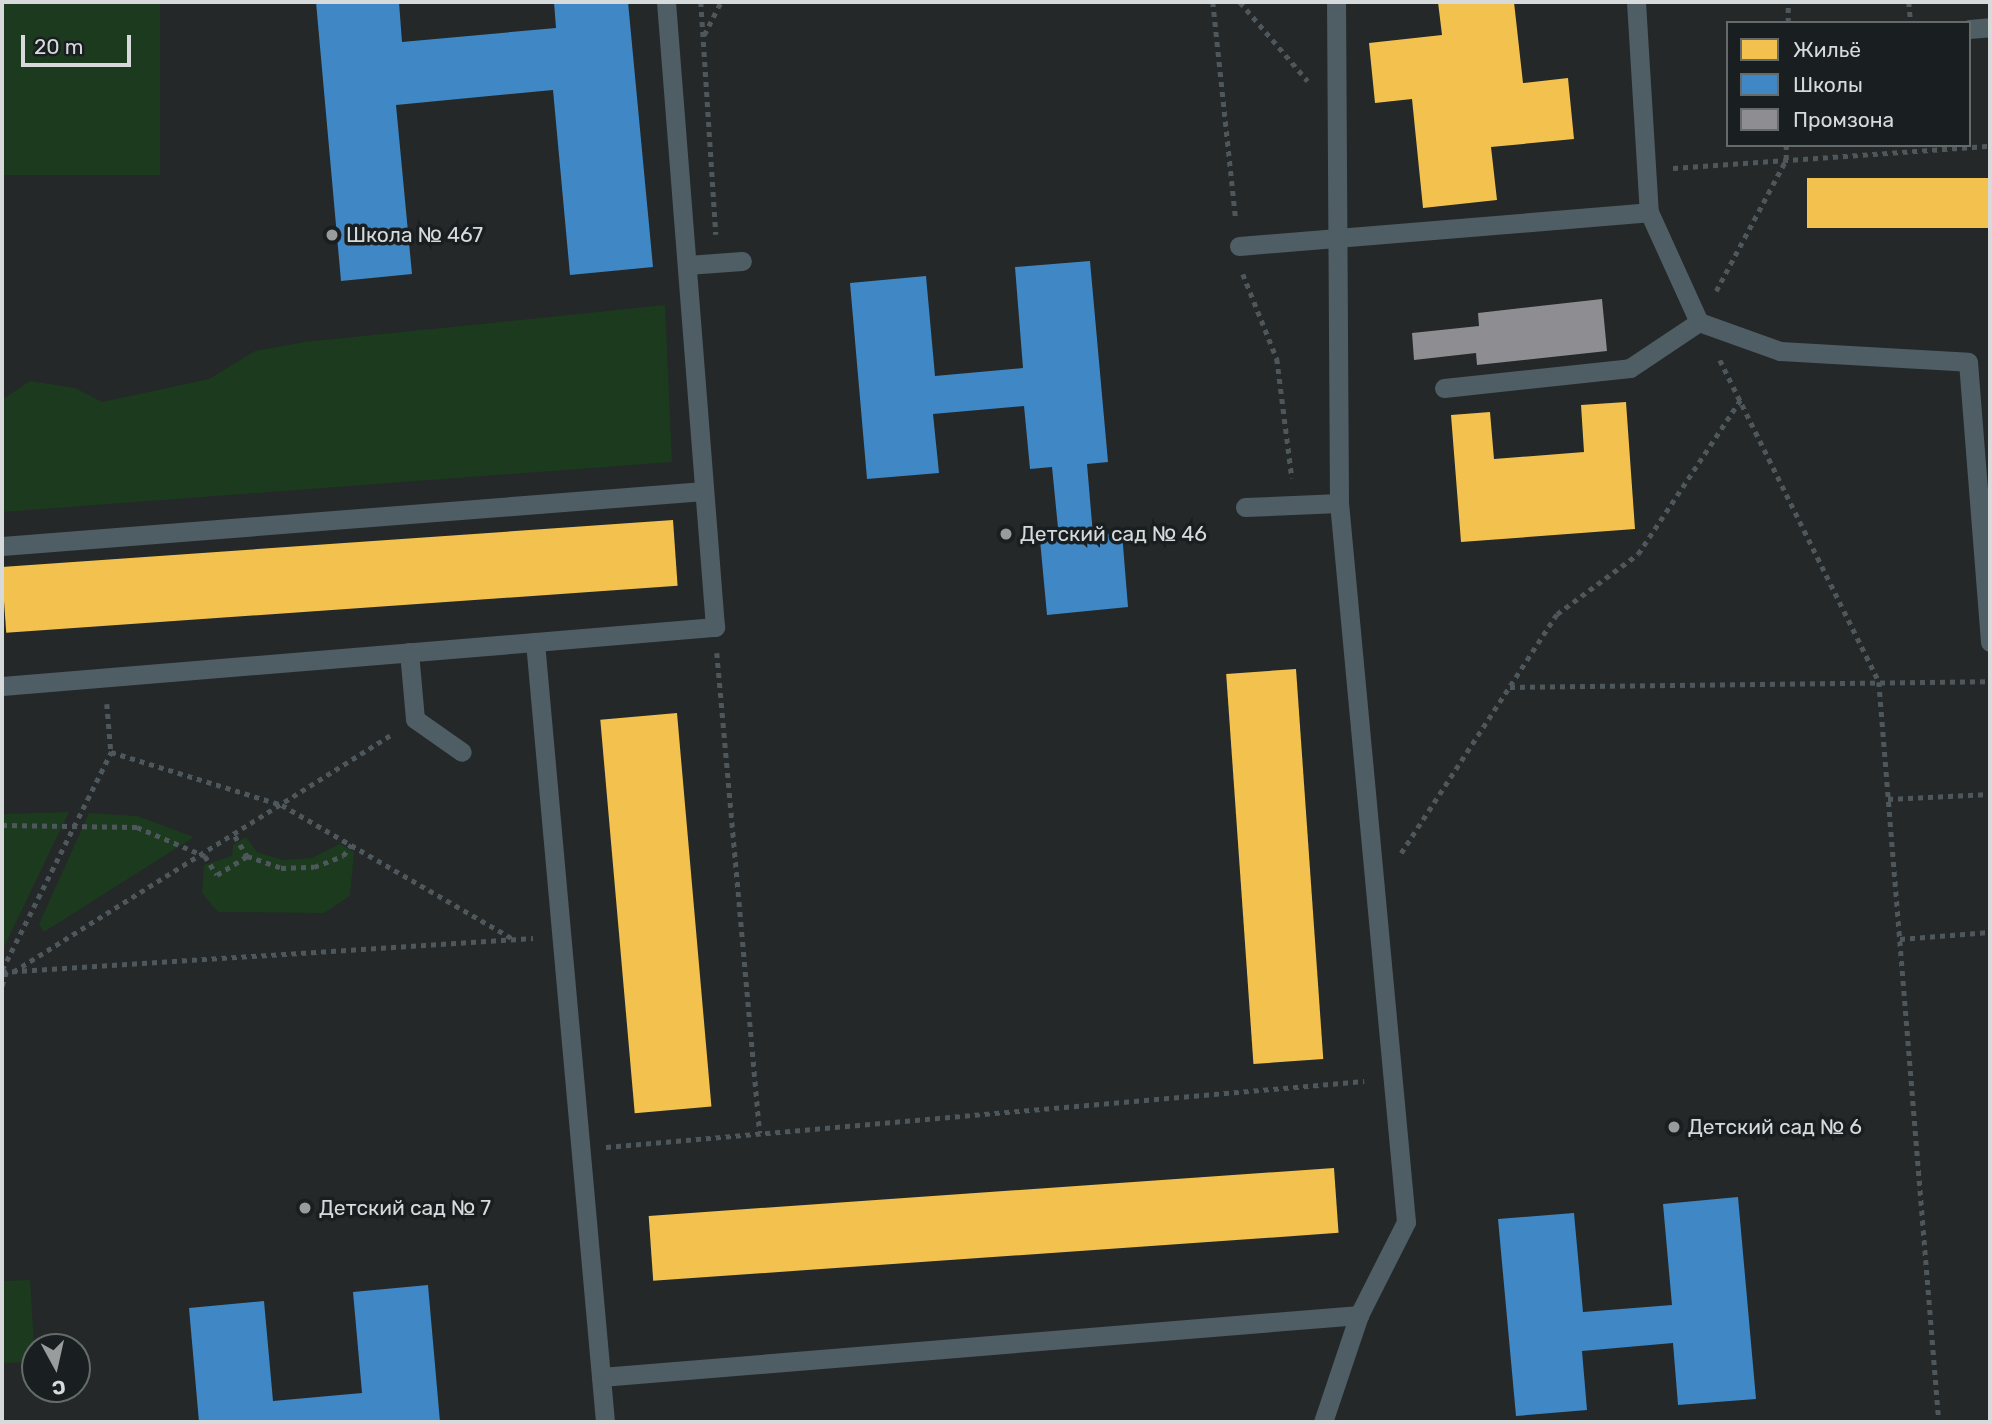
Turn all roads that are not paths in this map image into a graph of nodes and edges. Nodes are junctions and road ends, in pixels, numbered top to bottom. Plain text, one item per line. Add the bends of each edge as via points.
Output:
1 (666, 2) edge
2 (1336, 2) edge
3 (1636, 2) edge
4 (1990, 27) edge
5 (1971, 29) edge
6 (1649, 212) junction
7 (1342, 237) junction
8 (1239, 246) dead end
9 (742, 261) dead end
10 (687, 265) junction
11 (1699, 322) junction
12 (1444, 388) dead end
13 (704, 491) junction
14 (1339, 503) junction
15 (1245, 507) dead end
16 (2, 546) edge
17 (535, 642) junction
18 (1990, 642) edge
19 (409, 652) junction
20 (2, 686) edge
21 (462, 752) dead end
22 (1359, 1315) junction
23 (601, 1377) junction
24 (605, 1422) edge
25 (1323, 1422) edge

1 - 10 lane
2 - 7 lane via 1335,114
3 - 6 lane
4 - 5 lane
6 - 7 lane
6 - 11 lane
7 - 8 lane
7 - 14 lane
9 - 10 lane
10 - 13 lane
11 - 12 lane via 1630,368
11 - 18 lane via 1780,351 1968,362
13 - 16 lane
13 - 17 lane via 715,627
14 - 15 lane
14 - 22 lane via 1406,1222
17 - 19 lane
17 - 23 lane
19 - 20 lane
19 - 21 lane via 415,719
22 - 23 lane
22 - 25 lane
23 - 24 lane

